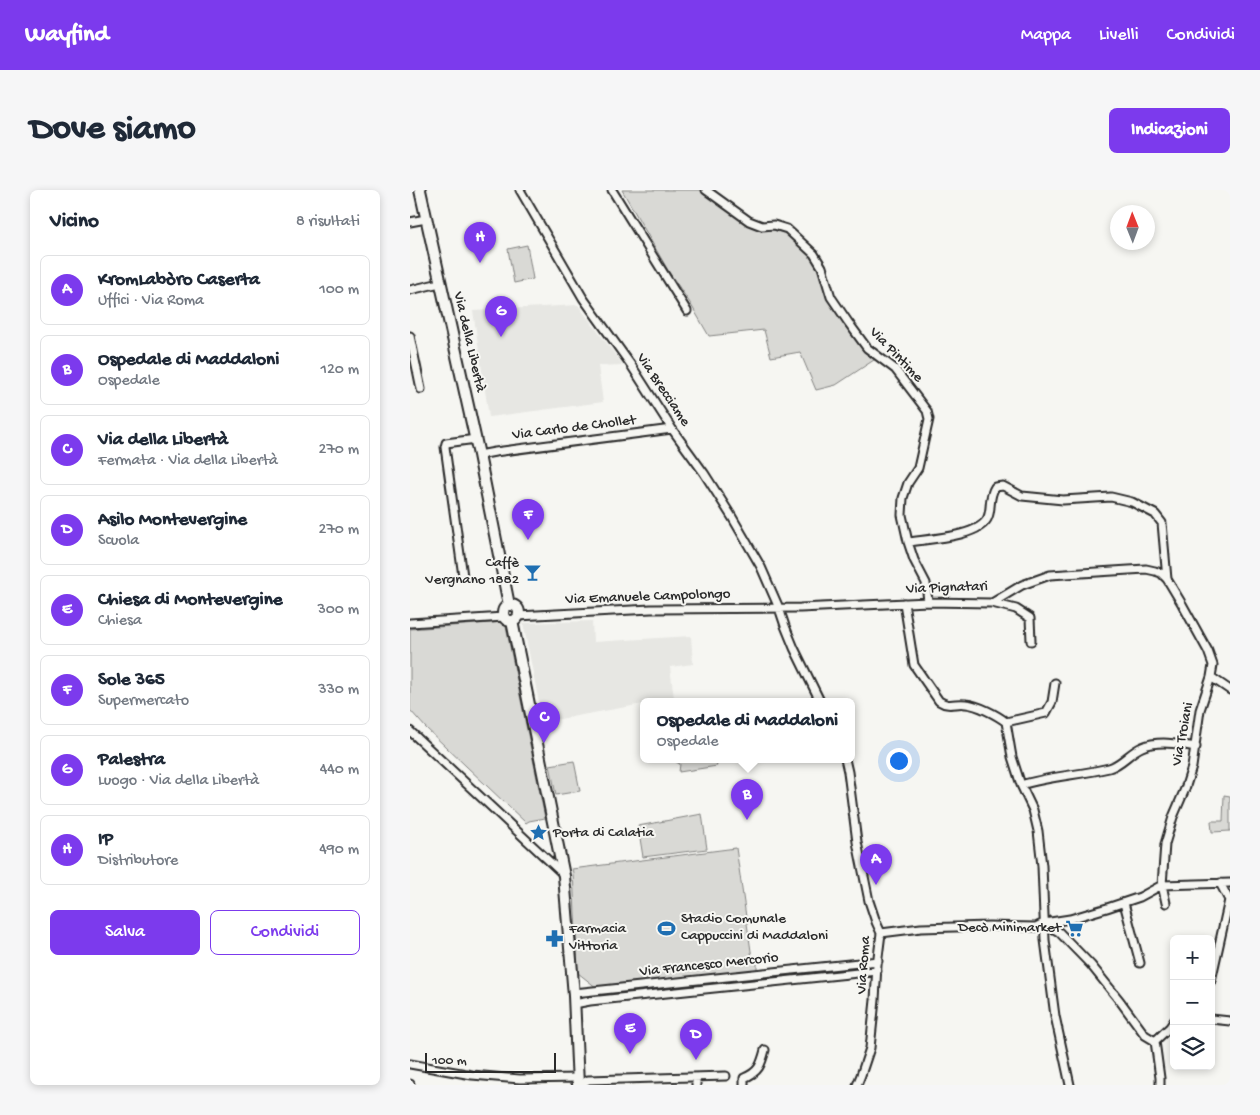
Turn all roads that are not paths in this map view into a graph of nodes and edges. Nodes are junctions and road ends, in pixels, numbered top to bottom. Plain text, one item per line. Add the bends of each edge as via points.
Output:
1 (420, 190) edge
2 (520, 190) edge
3 (612, 190) edge
4 (706, 190) edge
5 (426, 219) junction
6 (410, 222) edge
7 (440, 283) junction
8 (410, 290) edge
9 (687, 311) dead end
10 (410, 336) edge
11 (421, 389) dead end
12 (672, 429) junction
13 (476, 440) junction
14 (479, 455) junction
15 (908, 542) junction
16 (463, 576) dead end
17 (1167, 579) junction
18 (928, 602) junction
19 (904, 603) junction
20 (992, 603) junction
21 (779, 608) junction
22 (511, 618) junction
23 (410, 623) edge
24 (1030, 641) dead end
25 (1211, 676) junction
26 (1055, 683) dead end
27 (1230, 690) edge
28 (819, 698) edge
29 (1006, 722) junction
30 (410, 731) edge
31 (1196, 747) junction
32 (846, 763) edge
33 (1021, 785) junction
34 (564, 876) junction
35 (1220, 883) junction
36 (1230, 883) edge
37 (1162, 886) junction
38 (1229, 901) edge
39 (1124, 903) junction
40 (1166, 903) dead end
41 (1044, 924) junction
42 (881, 933) junction
43 (878, 961) junction
44 (1140, 963) dead end
45 (877, 971) junction
46 (1211, 980) edge
47 (574, 993) junction
48 (574, 1004) junction
49 (1215, 1019) edge
50 (1230, 1021) edge
51 (1171, 1025) edge
52 (1155, 1041) junction
53 (765, 1050) dead end
54 (410, 1064) edge
55 (726, 1076) dead end
56 (696, 1077) junction
57 (625, 1082) edge
58 (579, 1083) edge
59 (696, 1085) edge
60 (744, 1085) edge
61 (857, 1085) edge
62 (1070, 1085) edge
63 (1160, 1085) edge

1 - 5 main road, Via della Libertà
2 - 12 street, Via Brecciame via 583,298
3 - 9 street
4 - 15 street, Via Pintime via 749,221 787,229 814,254 822,267 831,297 848,322 867,348 895,369 927,410 929,418 918,468 903,498 902,515
5 - 6 street
5 - 7 main road, Via della Libertà
7 - 8 street
7 - 13 main road, Via della Libertà
10 - 11 street
12 - 14 street, Via Carlo de Chollet
12 - 21 street, Via Brecciame via 732,517 761,567
13 - 14 main road, Via della Libertà
13 - 16 street via 446,443 445,447
14 - 22 main road, Via della Libertà via 508,606 517,608 519,613
15 - 17 street via 976,530 988,519 995,487 1003,486 1022,496 1063,500 1111,497 1132,502 1155,514 1162,523
15 - 18 street, Via Pintime via 926,582
17 - 20 street, Via Pignatari via 1146,569 1050,575 1022,585
17 - 25 street, Via Troiani via 1208,651 1213,665
18 - 19 street, Via Pignatari
18 - 20 street, Via Pignatari
19 - 21 street, Via Pignatari
19 - 29 street via 914,666 939,701 945,705 966,703
20 - 24 street via 1016,609 1030,618
21 - 22 street, Via Emanuele Campolongo via 651,609
21 - 28 street
22 - 23 street, Via Emanuele Campolongo
22 - 34 main road
25 - 27 street
25 - 31 street, Via Troiani via 1200,710
26 - 29 street via 1052,702 1046,713
29 - 33 street
30 - 34 street
31 - 33 street via 1158,744 1142,747 1111,767
31 - 37 street, Via Troiani via 1165,844
32 - 42 street, Via Roma via 869,901
33 - 41 street via 1033,810 1038,831
34 - 47 main road
35 - 36 street
35 - 37 street
35 - 38 street
37 - 39 street
37 - 40 street, Via Troiani
38 - 46 street
39 - 41 street
39 - 44 street
41 - 42 street via 1036,927 921,928
41 - 52 street via 1059,932 1091,965 1145,1035
41 - 62 street via 1055,1016
42 - 43 street, Via Roma
43 - 45 street, Via Roma
43 - 47 street, Via Francesco Mercorio
45 - 48 street, Via Francesco Mercorio
45 - 61 street, Via Roma via 870,1048
47 - 48 main road
48 - 58 main road
49 - 50 street
51 - 52 street
52 - 63 street
53 - 60 street via 760,1066 751,1076 744,1078
54 - 58 street via 472,1075
55 - 56 street
56 - 57 street
56 - 59 street
57 - 58 street via 588,1080

